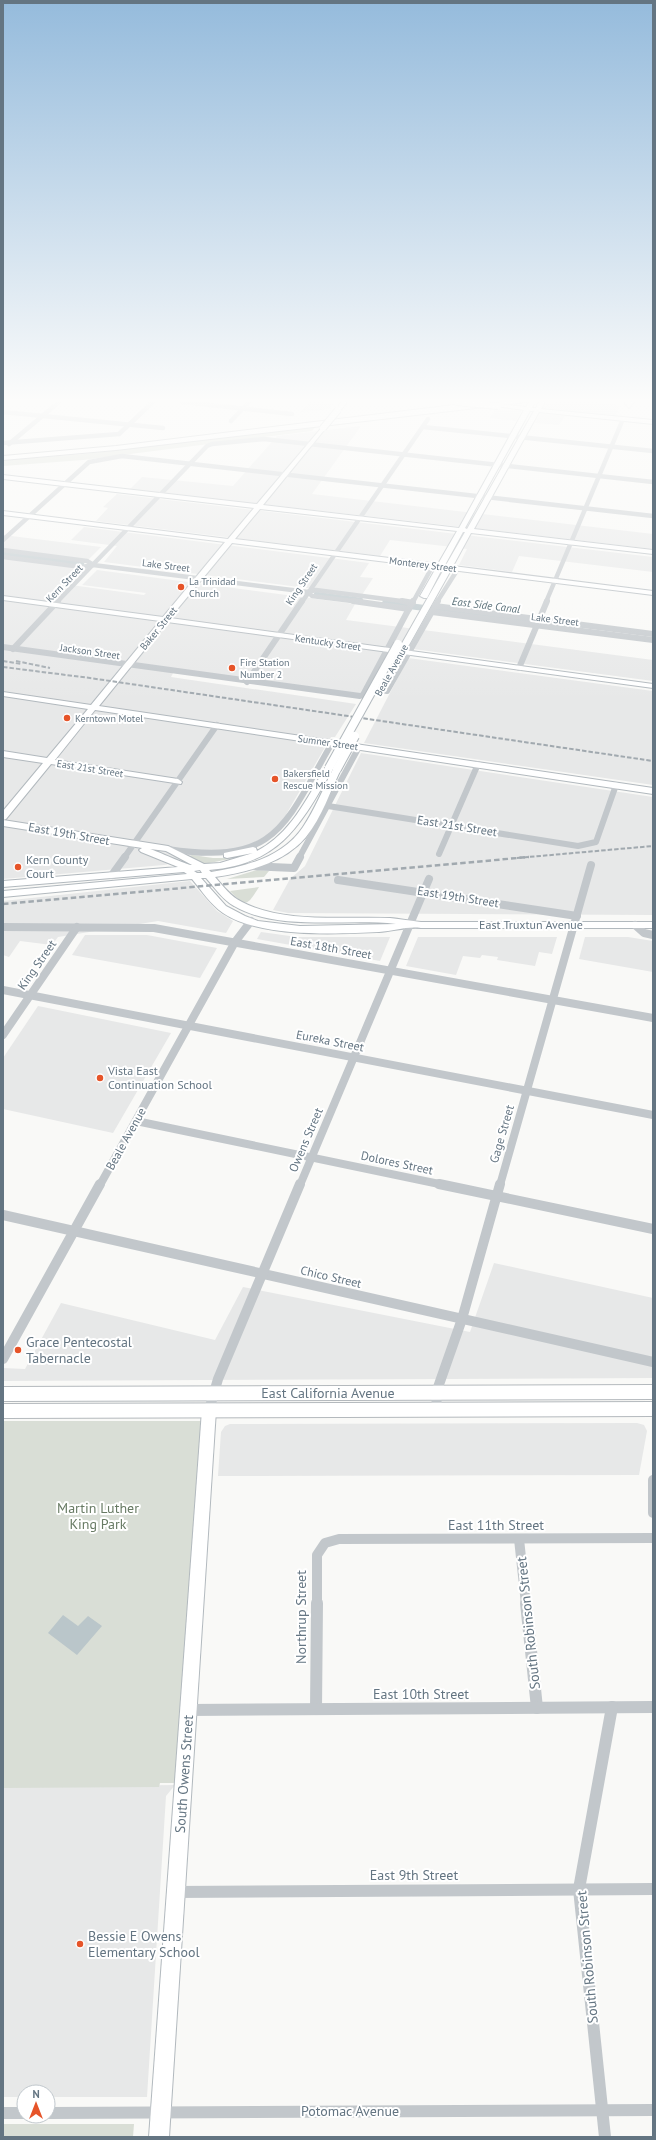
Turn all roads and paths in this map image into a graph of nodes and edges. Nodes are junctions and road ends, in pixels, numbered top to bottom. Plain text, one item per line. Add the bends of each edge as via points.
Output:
1 (45, 502) edge
2 (153, 502) edge
3 (221, 502) edge
4 (262, 502) edge
5 (371, 502) edge
6 (476, 502) edge
7 (487, 502) edge
8 (532, 502) edge
9 (589, 502) edge
10 (259, 506) junction
11 (586, 508) junction
12 (3, 513) edge
13 (29, 516) junction
14 (653, 516) edge
15 (360, 518) junction
16 (128, 528) junction
17 (460, 530) junction
18 (471, 531) junction
19 (3, 540) edge
20 (229, 541) junction
21 (571, 543) junction
22 (3, 550) edge
23 (653, 552) edge
24 (334, 554) junction
25 (3, 557) edge
26 (419, 564) junction
27 (93, 565) junction
28 (440, 567) junction
29 (449, 568) junction
30 (431, 569) junction
31 (472, 570) junction
32 (456, 572) junction
33 (198, 578) junction
34 (555, 581) junction
35 (308, 592) junction
36 (653, 593) edge
37 (3, 598) edge
38 (413, 603) junction
39 (55, 605) junction
40 (435, 606) junction
41 (409, 609) junction
42 (432, 612) junction
43 (539, 619) junction
44 (165, 620) junction
45 (537, 626) junction
46 (653, 634) edge
47 (278, 635) junction
48 (653, 640) edge
49 (401, 644) junction
50 (3, 647) edge
51 (13, 649) junction
52 (388, 650) junction
53 (409, 653) junction
54 (128, 665) junction
55 (519, 668) junction
56 (247, 682) junction
57 (653, 686) edge
58 (367, 688) junction
59 (3, 694) edge
60 (93, 707) junction
61 (217, 726) junction
62 (332, 743) junction
63 (359, 747) junction
64 (3, 754) edge
65 (48, 762) junction
66 (478, 764) junction
67 (333, 769) junction
68 (178, 782) junction
69 (616, 785) junction
70 (653, 791) edge
71 (328, 806) junction
72 (3, 817) edge
73 (3, 823) edge
74 (452, 825) junction
75 (280, 841) junction
76 (134, 845) junction
77 (168, 849) junction
78 (439, 854) dead end
79 (227, 855) junction
80 (592, 865) dead end
81 (251, 866) junction
82 (205, 871) junction
83 (191, 873) junction
84 (112, 875) junction
85 (429, 879) dead end
86 (338, 880) dead end
87 (5, 884) edge
88 (70, 888) junction
89 (424, 892) junction
90 (3, 894) edge
91 (300, 919) junction
92 (251, 921) junction
93 (576, 921) junction
94 (410, 925) junction
95 (635, 925) junction
96 (653, 925) edge
97 (3, 927) edge
98 (77, 928) junction
99 (653, 935) edge
100 (235, 942) junction
101 (391, 970) junction
102 (3, 990) edge
103 (31, 995) junction
104 (554, 1000) junction
105 (653, 1018) edge
106 (188, 1026) junction
107 (3, 1035) edge
108 (354, 1058) junction
109 (527, 1091) junction
110 (653, 1115) edge
111 (136, 1121) junction
112 (312, 1158) junction
113 (497, 1196) junction
114 (3, 1215) edge
115 (653, 1229) edge
116 (74, 1231) junction
117 (263, 1274) junction
118 (462, 1318) junction
119 (3, 1359) edge
120 (653, 1362) edge
121 (653, 1392) edge
122 (212, 1393) junction
123 (436, 1393) junction
124 (3, 1394) edge
125 (437, 1409) junction
126 (653, 1409) edge
127 (209, 1410) junction
128 (3, 1411) edge
129 (653, 1480) edge
130 (653, 1513) edge
131 (653, 1538) edge
132 (339, 1539) joint
133 (519, 1539) junction
134 (612, 1707) junction
135 (653, 1707) edge
136 (537, 1708) junction
137 (316, 1709) junction
138 (189, 1710) junction
139 (579, 1889) junction
140 (653, 1889) edge
141 (175, 1892) junction
142 (602, 2110) junction
143 (653, 2110) edge
144 (161, 2112) junction
145 (3, 2113) edge
146 (16, 2113) edge
147 (56, 2113) edge
148 (159, 2137) edge
149 (605, 2137) edge

1 - 13 street
2 - 16 street, Kern Street
3 - 10 main road
4 - 10 main road, Baker Street
5 - 15 street, King Street
6 - 17 main road, Beale Avenue
7 - 18 main road, Beale Avenue
8 - 11 street
9 - 11 street
10 - 15 main road
10 - 20 main road, Baker Street
11 - 14 street
11 - 21 street
12 - 13 main road, Monterey Street
13 - 16 main road, Monterey Street
13 - 19 street
15 - 17 main road
15 - 24 street, King Street
16 - 20 main road, Monterey Street
16 - 27 street, Kern Street
17 - 18 main road
17 - 28 main road, Beale Avenue
18 - 21 main road
18 - 29 main road, Beale Avenue
20 - 24 main road, Monterey Street
20 - 33 main road, Baker Street
21 - 23 main road
21 - 34 street
22 - 27 street, Lake Street via 87,561
24 - 26 main road, Monterey Street
24 - 35 street, King Street
25 - 27 street, Lake Street via 82,567
26 - 28 main road, Monterey Street
26 - 30 main road
27 - 33 street, Lake Street
27 - 39 street, Kern Street
28 - 29 main road, Monterey Street
28 - 30 street
28 - 49 main road, Beale Avenue
29 - 31 main road, Monterey Street
29 - 32 street
29 - 49 main road, Beale Avenue
30 - 38 street
31 - 32 main road
31 - 34 main road, Monterey Street
32 - 40 street
33 - 35 street, Lake Street
33 - 44 main road, Baker Street
34 - 36 main road, Monterey Street
34 - 43 street
35 - 38 street, Lake Street via 316,590
35 - 41 street, Lake Street via 312,596
35 - 47 street, King Street
37 - 39 main road, Kentucky Street
38 - 41 street
39 - 44 main road, Kentucky Street
39 - 51 street, Kern Street
40 - 42 street
40 - 43 street, Lake Street
41 - 52 street
42 - 45 street, Lake Street
42 - 53 street
43 - 45 street
43 - 46 street, Lake Street
44 - 47 main road, Kentucky Street
44 - 54 main road, Baker Street
45 - 48 street, Lake Street
45 - 55 street
47 - 52 main road, Kentucky Street
47 - 56 street, King Street
49 - 67 main road, Beale Avenue, bridge
50 - 51 street, Jackson Street
51 - 54 street, Jackson Street
52 - 53 main road, Kentucky Street
52 - 58 street
53 - 55 main road, Kentucky Street
53 - 58 street via 387,691
54 - 56 street, Jackson Street
54 - 60 main road, Baker Street
55 - 57 main road, Kentucky Street
56 - 58 street, Jackson Street via 356,697 363,695
59 - 60 main road, Sumner Street
60 - 61 main road, Sumner Street
60 - 65 main road, Baker Street
61 - 62 main road, Sumner Street
61 - 68 street
62 - 63 main road, Sumner Street
62 - 79 street via 282,827 254,845
63 - 66 main road, Sumner Street
63 - 71 street
64 - 65 main road, East 21st Street
65 - 68 main road, East 21st Street
65 - 72 main road, Baker Street
66 - 69 main road, Sumner Street
66 - 74 street
67 - 75 main road, Beale Avenue via 296,824
67 - 81 main road, Beale Avenue via 308,826 300,837 278,854
68 - 76 street
69 - 70 main road, Sumner Street
69 - 74 street, East 21st Street via 596,842 578,846
71 - 74 street, East 21st Street
71 - 81 street via 294,868
73 - 76 main road, East 19th Street
74 - 78 street
75 - 79 main road via 254,850
75 - 82 main road, Beale Avenue via 240,861
76 - 77 main road, East 19th Street
76 - 83 main road, East 19th Street
76 - 84 street
77 - 79 street
77 - 82 main road, East 19th Street
80 - 93 street, Gage Street
81 - 82 main road, Beale Avenue
82 - 83 main road, Beale Avenue
82 - 91 main road, East Truxtun Avenue via 237,904 259,913
83 - 84 main road
83 - 88 main road
83 - 92 main road, East Truxtun Avenue via 218,903 228,911
84 - 87 main road
84 - 88 main road
85 - 89 street, Owens Street
86 - 89 street, East 19th Street
88 - 90 main road
89 - 93 street, East 19th Street
89 - 94 street, Owens Street
91 - 92 main road via 276,921 261,918
91 - 94 main road, East Truxtun Avenue via 392,920
92 - 94 main road, East Truxtun Avenue via 276,927 308,929 392,928
92 - 100 street, Beale Avenue
93 - 94 main road, East Truxtun Avenue
93 - 95 main road, East Truxtun Avenue
93 - 104 street, Gage Street
94 - 101 street, Owens Street
95 - 96 main road, East Truxtun Avenue
95 - 99 street via 644,934
97 - 98 street, East 18th Street
98 - 100 street, East 18th Street via 154,928
98 - 103 street, King Street
100 - 101 street, East 18th Street
100 - 106 street, Beale Avenue
101 - 104 street, East 18th Street
101 - 108 street, Owens Street
102 - 103 street, Eureka Street
103 - 106 street, Eureka Street
103 - 107 street, King Street
104 - 105 street, East 18th Street
104 - 109 street, Gage Street
106 - 108 street, Eureka Street
106 - 111 street, Beale Avenue
108 - 109 street, Eureka Street
108 - 112 street, Owens Street
109 - 110 street, Eureka Street
109 - 113 street, Gage Street
111 - 112 street, Dolores Street
111 - 116 street, Beale Avenue
112 - 113 street, Dolores Street
112 - 117 street, Owens Street
113 - 115 street, Dolores Street
113 - 118 street, Gage Street
114 - 116 street, Chico Street
116 - 117 street, Chico Street
116 - 119 street, Beale Avenue
117 - 118 street, Chico Street
117 - 122 street, Owens Street
118 - 120 street, Chico Street
118 - 123 street, Gage Street
121 - 123 main road, East California Avenue
122 - 123 main road, East California Avenue
122 - 124 main road, East California Avenue
122 - 127 street, Owens Street
123 - 125 street, Gage Street
125 - 126 main road, East California Avenue
125 - 127 main road, East California Avenue
127 - 128 main road, East California Avenue
127 - 138 main road, South Owens Street
129 - 130 street
131 - 133 street, East 11th Street
132 - 133 street, East 11th Street
132 - 137 street, Northrup Street via 325,1543 317,1555
133 - 136 street, South Robinson Street
134 - 135 street, East 10th Street
134 - 136 street, East 10th Street
134 - 139 street, South Robinson Street
136 - 137 street, East 10th Street
137 - 138 street, East 10th Street
138 - 141 main road, South Owens Street
139 - 140 street, East 9th Street
139 - 141 street, East 9th Street
139 - 142 street, South Robinson Street
141 - 144 main road, South Owens Street
142 - 143 street, Potomac Avenue
142 - 144 street, Potomac Avenue
142 - 149 street, South Robinson Street
144 - 147 street, Potomac Avenue
144 - 148 main road, South Owens Street
145 - 146 street

